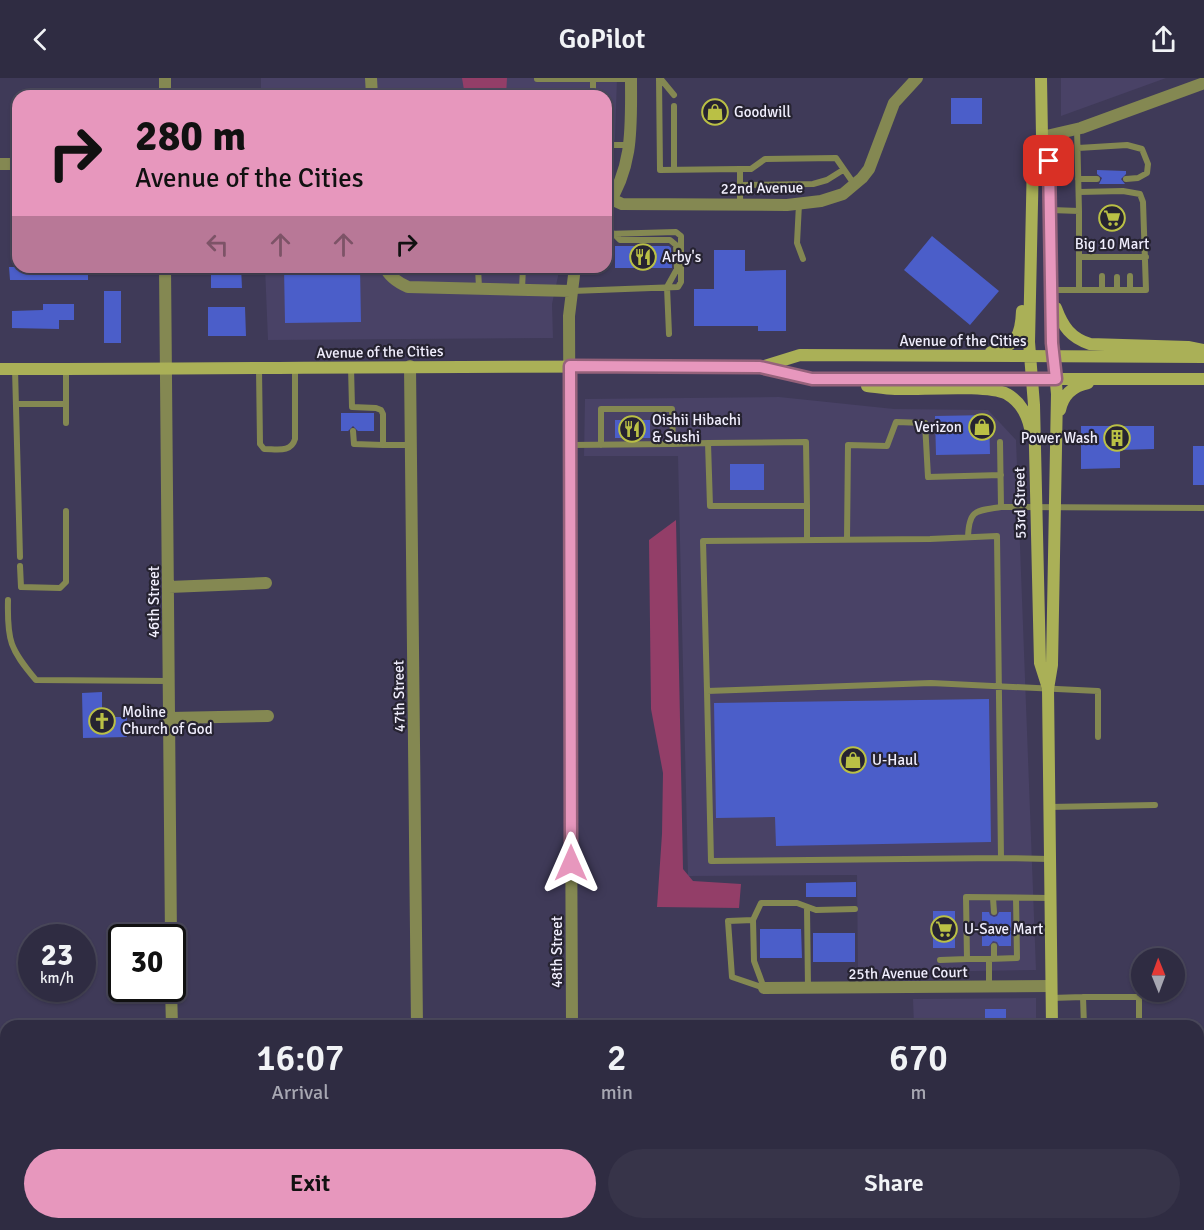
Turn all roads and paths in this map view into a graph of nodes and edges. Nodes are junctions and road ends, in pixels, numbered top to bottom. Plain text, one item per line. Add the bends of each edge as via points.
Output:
1 (631, 78) edge
2 (659, 78) edge
3 (917, 78) edge
4 (1041, 78) edge
5 (537, 79) edge
6 (593, 79) edge
7 (1204, 84) edge
8 (674, 95) dead end
9 (674, 105) dead end
10 (1077, 129) junction
11 (1042, 137) junction
12 (612, 145) edge
13 (630, 146) junction
14 (1078, 148) junction
15 (674, 169) junction
16 (740, 170) junction
17 (843, 170) junction
18 (1078, 179) junction
19 (1097, 179) dead end
20 (1126, 179) dead end
21 (741, 185) junction
22 (855, 185) junction
23 (1079, 192) junction
24 (1033, 197) junction
25 (612, 198) edge
26 (612, 204) edge
27 (740, 204) junction
28 (800, 204) junction
29 (1051, 210) junction
30 (1079, 211) junction
31 (615, 234) joint
32 (1080, 257) junction
33 (1146, 257) junction
34 (803, 259) dead end
35 (165, 273) edge
36 (389, 273) edge
37 (478, 273) edge
38 (523, 273) edge
39 (574, 273) edge
40 (1102, 276) dead end
41 (1130, 276) dead end
42 (1117, 277) dead end
43 (667, 287) junction
44 (479, 289) junction
45 (522, 289) junction
46 (1079, 290) junction
47 (1102, 290) junction
48 (1117, 290) junction
49 (1130, 290) junction
50 (571, 291) junction
51 (1052, 295) junction
52 (669, 334) dead end
53 (1204, 350) edge
54 (972, 356) junction
55 (1030, 356) junction
56 (1054, 356) junction
57 (1204, 357) edge
58 (410, 366) junction
59 (570, 366) junction
60 (351, 367) junction
61 (760, 367) junction
62 (295, 368) junction
63 (0, 369) edge
64 (15, 369) junction
65 (66, 369) junction
66 (166, 369) junction
67 (259, 369) junction
68 (812, 379) junction
69 (1032, 379) junction
70 (1056, 379) junction
71 (1107, 379) junction
72 (1204, 379) edge
73 (66, 404) junction
74 (16, 405) junction
75 (66, 423) dead end
76 (352, 430) dead end
77 (1057, 432) junction
78 (1000, 442) dead end
79 (708, 443) junction
80 (673, 444) junction
81 (383, 445) junction
82 (410, 445) junction
83 (569, 445) junction
84 (601, 445) junction
85 (1034, 449) junction
86 (1001, 475) junction
87 (807, 506) junction
88 (1001, 507) junction
89 (1035, 508) junction
90 (1054, 508) junction
91 (1204, 508) edge
92 (66, 511) dead end
93 (968, 537) junction
94 (807, 539) junction
95 (847, 539) junction
96 (20, 556) dead end
97 (20, 566) dead end
98 (266, 583) dead end
99 (169, 587) junction
100 (8, 600) dead end
101 (169, 681) junction
102 (1000, 686) junction
103 (1048, 689) junction
104 (706, 691) junction
105 (268, 716) dead end
106 (170, 718) junction
107 (1098, 737) dead end
108 (1155, 806) dead end
109 (1048, 807) junction
110 (1001, 858) junction
111 (1049, 859) junction
112 (993, 898) junction
113 (1016, 898) junction
114 (1050, 898) junction
115 (807, 908) junction
116 (855, 909) dead end
117 (994, 912) dead end
118 (753, 920) junction
119 (171, 924) edge
120 (994, 946) dead end
121 (967, 959) junction
122 (992, 959) junction
123 (940, 960) dead end
124 (988, 987) junction
125 (764, 988) junction
126 (808, 989) junction
127 (1051, 992) junction
128 (1083, 997) junction
129 (171, 1002) edge
130 (172, 1020) edge
131 (417, 1020) edge
132 (572, 1020) edge
133 (1052, 1020) edge
134 (1084, 1020) edge
135 (1139, 1020) edge

1 - 6 lane
1 - 13 street
2 - 8 lane
2 - 15 lane via 660,170
3 - 22 street, 22nd Avenue via 894,104 872,163
4 - 11 main road, 53rd Street
5 - 6 lane
7 - 10 street
9 - 15 lane
10 - 11 street
10 - 14 lane
11 - 24 main road, 53rd Street via 1033,158
11 - 29 main road, 53rd Street via 1049,161
12 - 13 lane
13 - 25 street via 624,175
14 - 18 lane
14 - 20 lane via 1127,145 1142,149 1147,173
15 - 16 lane
16 - 17 lane via 751,169 765,159 836,158
16 - 21 lane
17 - 21 lane via 813,184
17 - 22 lane
18 - 19 lane
18 - 23 lane
21 - 27 lane
22 - 28 street, 22nd Avenue via 843,194
23 - 30 lane
23 - 33 lane via 1140,194
24 - 54 main road via 1022,273 1019,332 1013,343 1001,350
24 - 55 main road, 53rd Street
26 - 27 street, 22nd Avenue
27 - 28 street, 22nd Avenue
28 - 34 lane via 798,243
29 - 30 lane
29 - 51 main road, 53rd Street
30 - 32 lane
31 - 43 lane via 620,240 670,240 676,245 677,268
31 - 43 lane via 676,232 681,236 681,282 678,287
32 - 33 lane
32 - 46 lane
33 - 49 lane via 1146,290
35 - 66 street, 46th Street
36 - 44 street via 408,287
37 - 44 lane
38 - 45 lane
39 - 50 street, 48th Street
40 - 47 lane
41 - 49 lane
42 - 48 lane
43 - 50 lane
43 - 52 lane
44 - 45 street
45 - 50 street
46 - 47 lane
46 - 51 lane
47 - 48 lane
48 - 49 lane
50 - 59 street, 48th Street
51 - 53 main road via 1060,321 1079,341
51 - 56 main road, 53rd Street
54 - 55 main road, Avenue of the Cities
54 - 61 main road, Avenue of the Cities via 800,355
55 - 56 main road, Avenue of the Cities
55 - 69 main road, 53rd Street
56 - 57 main road, Avenue of the Cities
56 - 70 main road, 53rd Street
58 - 59 main road, Avenue of the Cities
58 - 60 main road, Avenue of the Cities
58 - 82 street, 47th Street
59 - 61 main road, Avenue of the Cities
59 - 83 street, 48th Street
60 - 62 main road, Avenue of the Cities
60 - 81 lane via 352,410 381,410
61 - 68 main road, Avenue of the Cities
62 - 67 main road, Avenue of the Cities
62 - 67 lane via 295,439 288,449 264,449 260,444
63 - 64 main road, Avenue of the Cities
64 - 65 main road, Avenue of the Cities
64 - 74 lane
65 - 66 main road, Avenue of the Cities
65 - 73 lane
66 - 67 main road, Avenue of the Cities
66 - 99 street, 46th Street
68 - 69 main road, Avenue of the Cities
68 - 85 main road via 896,390 1001,392 1022,406
69 - 70 main road, Avenue of the Cities
69 - 85 main road, 53rd Street
70 - 71 main road, Avenue of the Cities
70 - 77 main road, 53rd Street
71 - 72 main road, Avenue of the Cities
71 - 77 main road via 1080,385 1065,396
73 - 74 lane
73 - 75 lane
74 - 96 lane
76 - 81 lane via 354,444
77 - 90 main road, 53rd Street
78 - 86 lane
79 - 80 lane
79 - 87 lane via 710,506
79 - 87 lane via 806,442
80 - 84 lane
80 - 84 lane via 672,409 601,409
81 - 82 lane
82 - 131 street, 47th Street
83 - 84 lane
83 - 132 street, 48th Street
85 - 89 main road, 53rd Street
86 - 88 lane
86 - 95 lane via 928,477 925,423 896,422 887,446 848,446
87 - 94 lane
88 - 89 lane
88 - 93 lane via 977,510 970,518
89 - 90 lane
89 - 103 main road, 53rd Street via 1040,663
90 - 91 lane
90 - 103 main road, 53rd Street via 1052,665
92 - 97 lane via 64,585 21,587
93 - 95 lane
93 - 102 lane via 997,536
94 - 95 lane
94 - 104 lane via 703,542
98 - 99 street
99 - 101 street, 46th Street
100 - 101 lane via 10,643 36,680
101 - 106 street, 46th Street
102 - 103 lane
102 - 104 lane via 931,683
102 - 110 lane
103 - 107 lane via 1098,691
103 - 109 main road, 53rd Street
104 - 110 lane via 711,861
105 - 106 street
106 - 119 street, 46th Street
108 - 109 lane
109 - 111 main road, 53rd Street
110 - 111 lane
111 - 114 main road, 53rd Street
112 - 113 lane
112 - 117 lane
112 - 121 lane via 966,897
113 - 114 lane
113 - 122 lane via 1017,958
114 - 127 main road, 53rd Street
115 - 116 lane
115 - 118 lane via 796,903 760,903
115 - 126 lane
118 - 125 lane via 754,961
118 - 125 lane via 728,921 732,977
120 - 122 lane
121 - 122 lane
121 - 123 lane
122 - 124 lane
124 - 126 street, 25th Avenue Court
124 - 127 street, 25th Avenue Court
125 - 126 street, 25th Avenue Court
127 - 128 lane
127 - 133 main road, 53rd Street
128 - 134 lane
128 - 135 lane via 1139,997
129 - 130 street

